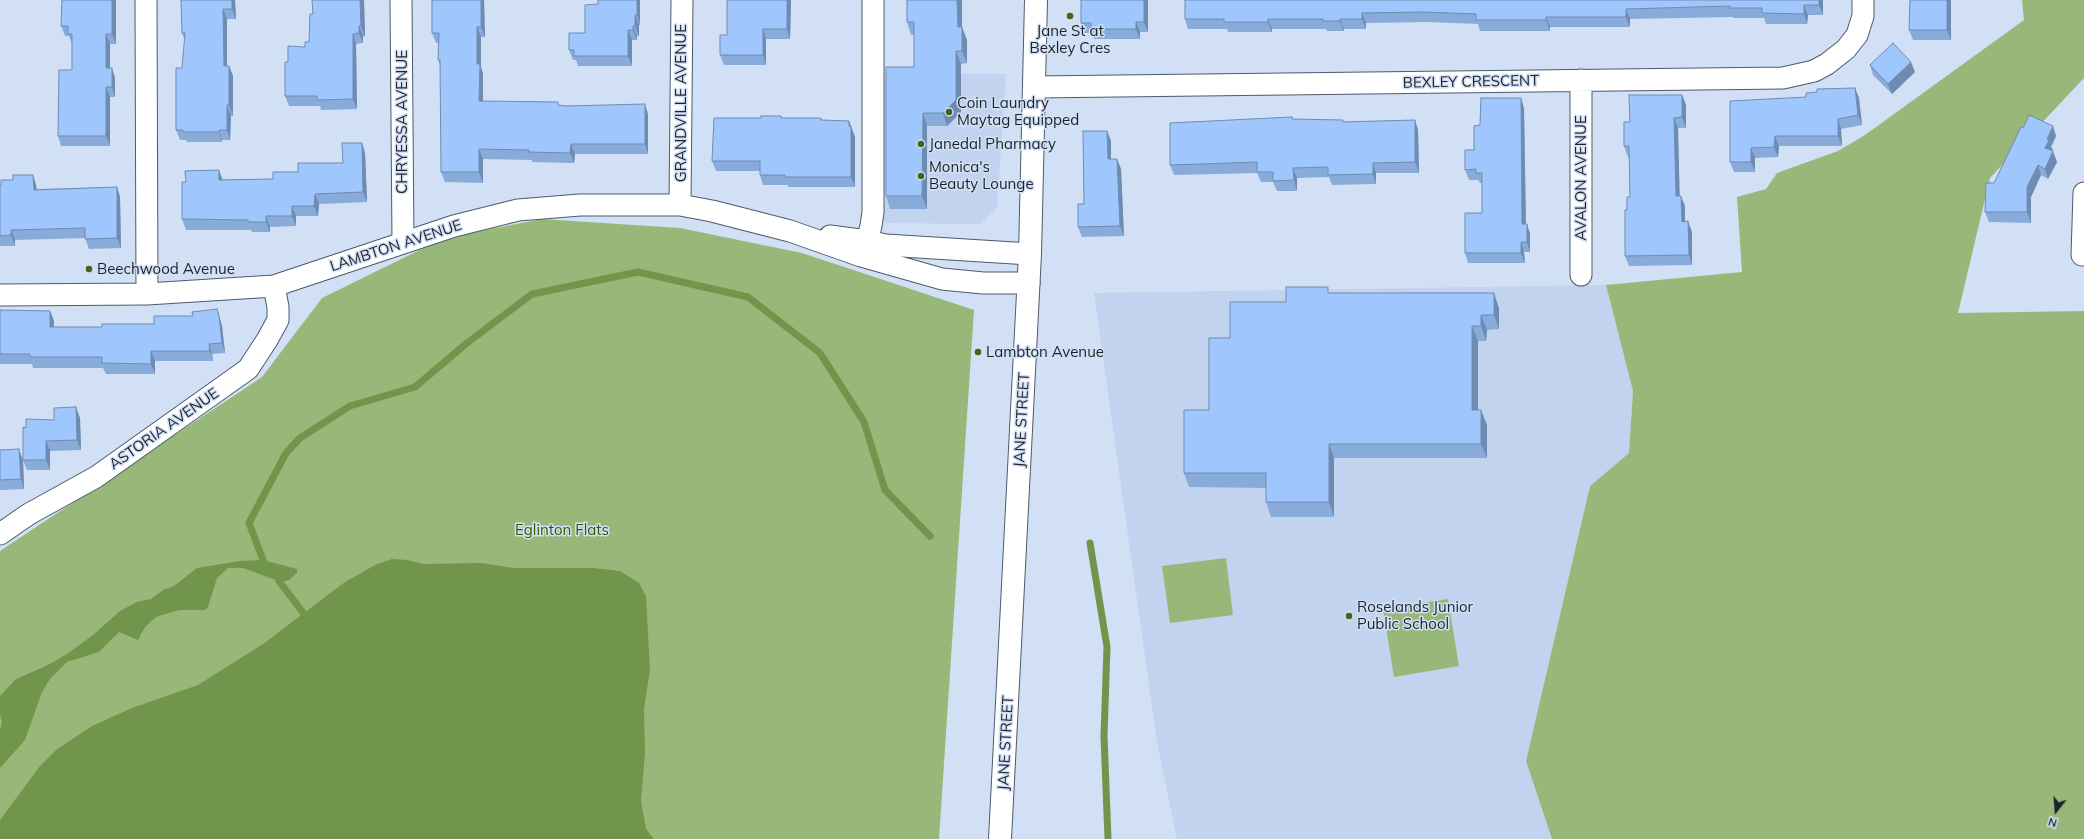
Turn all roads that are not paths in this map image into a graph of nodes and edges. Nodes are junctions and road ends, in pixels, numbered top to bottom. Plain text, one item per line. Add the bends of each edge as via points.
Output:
1 (146, 0) edge
2 (401, 0) edge
3 (682, 0) edge
4 (873, 0) edge
5 (1036, 0) edge
6 (1864, 0) edge
7 (1582, 80) junction
8 (1035, 87) junction
9 (2084, 193) edge
10 (680, 205) junction
11 (790, 231) junction
12 (867, 240) junction
13 (403, 243) junction
14 (1030, 254) junction
15 (2082, 255) dead end
16 (1581, 275) dead end
17 (1028, 283) junction
18 (274, 286) junction
19 (147, 294) junction
20 (0, 295) edge
21 (0, 534) edge
22 (1000, 839) edge

1 - 19 street
2 - 13 street, CHRYESSA AVENUE
3 - 10 street, GRANDVILLE AVENUE
4 - 12 street via 873,212
5 - 8 main road, JANE STREET
6 - 7 street, BEXLEY CRESCENT via 1863,16 1857,35 1846,49 1814,71 1783,78
7 - 8 street, BEXLEY CRESCENT
7 - 16 street, AVALON AVENUE
8 - 14 main road, JANE STREET
9 - 15 street
10 - 11 street, LAMBTON AVENUE
10 - 13 street, LAMBTON AVENUE via 580,205 518,210 454,226
11 - 12 street, LAMBTON AVENUE
11 - 17 street, LAMBTON AVENUE via 861,256 942,279 982,283
12 - 14 street, LAMBTON AVENUE via 886,245
13 - 18 street, LAMBTON AVENUE
14 - 17 main road, JANE STREET
17 - 22 main road, JANE STREET
18 - 19 street, LAMBTON AVENUE
18 - 21 street, ASTORIA AVENUE via 278,320 248,369 96,477 29,514
19 - 20 street, LAMBTON AVENUE

